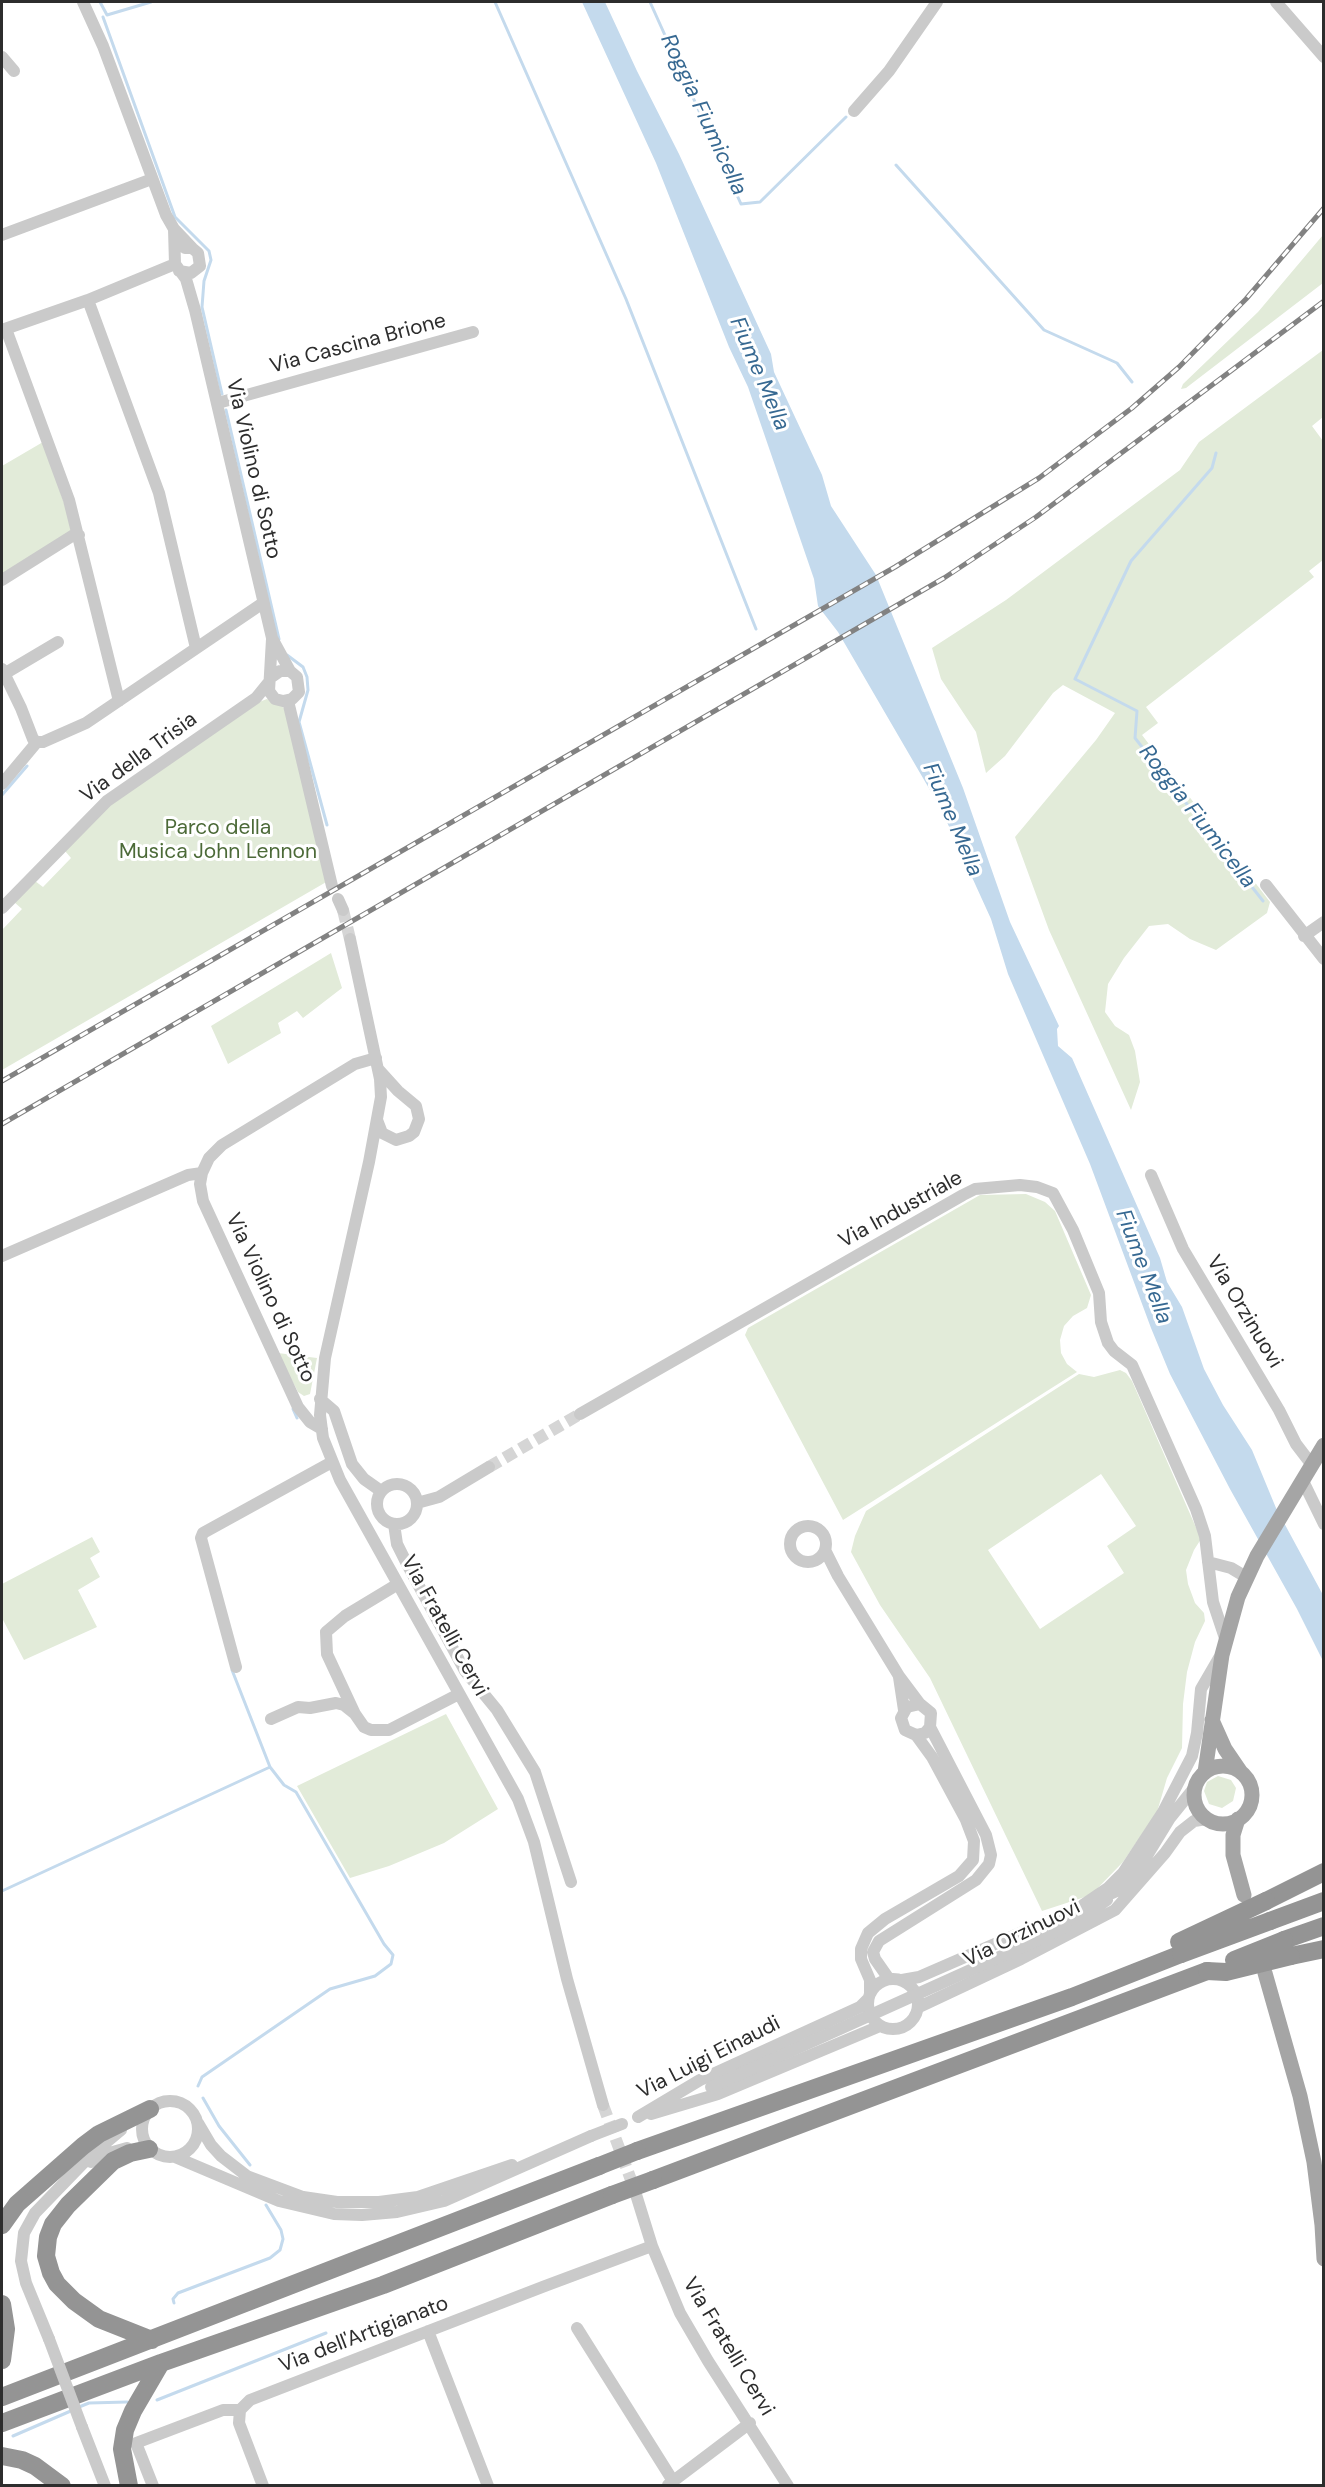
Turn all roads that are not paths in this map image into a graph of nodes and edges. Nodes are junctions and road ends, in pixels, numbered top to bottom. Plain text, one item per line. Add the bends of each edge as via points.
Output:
1 (83, 2) edge
2 (938, 2) edge
3 (1276, 2) edge
4 (2, 57) edge
5 (1323, 57) edge
6 (14, 71) dead end
7 (854, 111) dead end
8 (152, 179) junction
9 (174, 229) junction
10 (2, 234) edge
11 (192, 249) junction
12 (177, 264) junction
13 (200, 266) junction
14 (88, 300) junction
15 (195, 310) junction
16 (4, 330) edge
17 (473, 332) dead end
18 (218, 403) junction
19 (79, 536) junction
20 (2, 580) edge
21 (263, 603) junction
22 (272, 638) junction
23 (58, 642) dead end
24 (196, 648) junction
25 (3, 671) edge
26 (290, 671) junction
27 (269, 680) junction
28 (272, 696) junction
29 (256, 698) junction
30 (119, 701) junction
31 (288, 701) junction
32 (37, 742) junction
33 (2, 784) edge
34 (1266, 885) dead end
35 (332, 886) dead end
36 (2, 908) edge
37 (1323, 922) edge
38 (1304, 936) junction
39 (350, 939) tunnel mouth
40 (1323, 959) edge
41 (377, 1064) junction
42 (405, 1098) junction
43 (380, 1106) junction
44 (376, 1119) junction
45 (386, 1137) junction
46 (369, 1162) junction
47 (202, 1173) junction
48 (1151, 1175) dead end
49 (2, 1256) edge
50 (320, 1399) junction
51 (580, 1414) tunnel mouth
52 (322, 1429) junction
53 (1323, 1445) edge
54 (332, 1462) junction
55 (1312, 1465) junction
56 (489, 1467) tunnel mouth
57 (1303, 1481) junction
58 (381, 1491) junction
59 (417, 1503) junction
60 (394, 1524) junction
61 (1323, 1524) edge
62 (825, 1550) junction
63 (812, 1562) junction
64 (1208, 1562) junction
65 (838, 1576) junction
66 (1246, 1577) junction
67 (398, 1584) junction
68 (1225, 1638) junction
69 (1222, 1654) junction
70 (236, 1667) dead end
71 (899, 1676) junction
72 (459, 1694) junction
73 (920, 1704) junction
74 (904, 1710) junction
75 (356, 1714) junction
76 (271, 1719) dead end
77 (1212, 1720) junction
78 (930, 1727) junction
79 (916, 1735) junction
80 (1240, 1771) junction
81 (1205, 1772) junction
82 (1195, 1787) junction
83 (1239, 1819) junction
84 (1210, 1821) junction
85 (1233, 1855) junction
86 (1323, 1872) edge
87 (571, 1882) dead end
88 (1136, 1887) junction
89 (1119, 1890) junction
90 (1244, 1895) dead end
91 (1323, 1901) edge
92 (1083, 1905) junction
93 (1102, 1905) junction
94 (1323, 1926) edge
95 (1180, 1948) junction
96 (1288, 1948) junction
97 (1323, 1948) edge
98 (1265, 1973) dead end
99 (895, 1979) junction
100 (869, 1996) junction
101 (919, 2007) junction
102 (880, 2026) junction
103 (603, 2104) tunnel mouth
104 (148, 2112) junction
105 (638, 2117) junction
106 (198, 2123) junction
107 (147, 2146) junction
108 (553, 2151) junction
109 (174, 2157) junction
110 (80, 2168) junction
111 (634, 2188) tunnel mouth
112 (2, 2225) edge
113 (652, 2246) junction
114 (1323, 2259) edge
115 (2, 2304) edge
116 (577, 2328) dead end
117 (428, 2331) junction
118 (152, 2340) junction
119 (2, 2360) edge
120 (160, 2363) junction
121 (2, 2397) edge
122 (240, 2410) junction
123 (2, 2423) edge
124 (750, 2423) junction
125 (2, 2456) edge
126 (670, 2483) edge
127 (62, 2486) edge
128 (105, 2486) edge
129 (129, 2486) edge
130 (153, 2486) edge
131 (263, 2486) edge
132 (489, 2486) edge
133 (788, 2486) edge

1 - 8 street, Via Violino di Sotto
2 - 7 street via 889,71
3 - 5 street
4 - 6 street
8 - 9 street, Via Violino di Sotto
8 - 10 street
9 - 11 street, Via Violino di Sotto
9 - 12 street, Via Violino di Sotto
11 - 12 street via 180,250
11 - 13 street, Via Violino di Sotto via 198,253
12 - 13 street via 191,273
12 - 14 street
12 - 15 street, Via Violino di Sotto
13 - 15 street, Via Violino di Sotto
14 - 16 street
14 - 24 street via 159,493
15 - 18 street, Via Violino di Sotto
16 - 19 street
17 - 18 street, Via Cascina Brione
18 - 21 street, Via Violino di Sotto
19 - 20 street via 72,536
19 - 30 street
21 - 22 street, Via Violino di Sotto
21 - 24 street
22 - 26 street, Via Violino di Sotto
22 - 27 street, Via Violino di Sotto
23 - 25 street
24 - 30 street
25 - 32 street
26 - 27 street via 280,670
26 - 31 street, Via Violino di Sotto via 300,687
27 - 28 street, Via Violino di Sotto
27 - 29 street, Via della Trisia
28 - 29 street, Via della Trisia
28 - 31 street
29 - 36 street, Via della Trisia via 107,801
30 - 32 street via 86,723
31 - 35 street
32 - 33 street
34 - 38 street
37 - 38 street
38 - 40 street
39 - 41 street
41 - 42 street
41 - 43 street, Via Fratelli Cervi
41 - 47 street via 355,1064 222,1145 209,1158
42 - 43 street via 391,1098
42 - 45 street via 416,1106 418,1126 403,1139
43 - 44 street, Via Fratelli Cervi
44 - 45 street
44 - 46 street, Via Fratelli Cervi
45 - 46 street, Via Fratelli Cervi via 377,1144
46 - 50 street, Via Fratelli Cervi via 325,1358
47 - 49 street via 182,1178
47 - 52 street, Via Violino di Sotto via 203,1200 289,1387 304,1416
48 - 55 street, Via Orzinuovi via 1183,1249
50 - 52 street, Via Fratelli Cervi
50 - 58 street via 334,1411 352,1464
51 - 64 street, Via Industriale via 975,1189 1037,1187 1053,1193 1073,1230 1099,1293 1101,1322 1108,1343 1132,1365 1196,1509
52 - 54 street, Via Fratelli Cervi
53 - 55 main road
54 - 67 street, Via Fratelli Cervi
54 - 70 street via 202,1535
55 - 57 main road
56 - 59 street via 439,1497
57 - 61 street
57 - 66 main road
58 - 59 street via 391,1485 403,1485 413,1491
58 - 60 street via 378,1511
59 - 60 street via 411,1519
60 - 87 street via 397,1544 465,1671 497,1710 535,1772
62 - 63 street
62 - 63 street via 819,1530 805,1527 795,1533 791,1543 794,1554 802,1561
62 - 65 street
63 - 65 street
64 - 66 street
64 - 68 street, Via Industriale via 1213,1602
65 - 71 street
66 - 68 main road
67 - 72 street, Via Fratelli Cervi
67 - 75 street via 326,1632 327,1654
68 - 69 main road
69 - 77 main road
69 - 92 street, Via Luigi Einaudi via 1201,1689 1192,1756 1163,1812 1123,1873
71 - 73 street
71 - 74 street
72 - 75 street via 383,1731 364,1726
72 - 103 street, Via Fratelli Cervi via 518,1799 534,1842
73 - 74 street
73 - 78 street via 931,1713
74 - 79 street via 903,1727
75 - 76 street via 336,1703 298,1707
77 - 80 main road
77 - 81 main road
78 - 79 street
78 - 99 street via 986,1835 991,1855 976,1880 879,1941 873,1952 875,1959
79 - 100 street via 966,1820 974,1841 973,1860 959,1876 868,1933 861,1959 870,1980
80 - 81 main road via 1220,1766
80 - 83 main road via 1247,1779 1251,1800
81 - 82 main road
82 - 84 main road via 1195,1803
82 - 89 street
83 - 84 main road via 1229,1823
83 - 85 main road via 1233,1835
84 - 85 main road
84 - 88 street, Via Orzinuovi via 1194,1821 1180,1832
85 - 90 main road
86 - 95 highway, bridge
88 - 93 street, Via Orzinuovi
88 - 101 street, Via Orzinuovi via 1115,1910 1095,1923
89 - 92 street, Via Luigi Einaudi
89 - 93 street
91 - 95 highway, bridge
92 - 99 street, Via Luigi Einaudi via 919,1977
93 - 105 street, bridge via 1066,1927
94 - 96 highway
95 - 118 highway, bridge via 1148,1966 1072,1997 637,2151
96 - 97 highway
96 - 120 highway, bridge via 1207,1971 383,2285
98 - 114 main road via 1314,2162
99 - 100 street, Via Luigi Einaudi via 878,1984
99 - 101 street via 915,1990
100 - 102 street via 870,2014
100 - 105 street, Via Luigi Einaudi via 860,2007 700,2080
101 - 102 street, Via Luigi Einaudi via 904,2027
102 - 105 street, Via Luigi Einaudi via 718,2094
104 - 106 street via 163,2101 181,2103
104 - 107 street via 141,2127
104 - 110 street via 106,2142
104 - 112 highway via 99,2134 83,2146 17,2204
105 - 108 street, bridge
106 - 108 street via 221,2156 247,2176 303,2197 337,2202 380,2202 418,2196
106 - 109 street via 196,2141
107 - 109 street via 158,2155
107 - 110 street via 102,2155
107 - 118 highway via 113,2161 75,2198 53,2224 46,2256 57,2284 74,2301 99,2319
108 - 109 street via 444,2201 362,2215 334,2214 279,2201
110 - 128 street, bridge via 35,2213 24,2232 21,2261 26,2283
111 - 113 street, Via Fratelli Cervi
113 - 117 street, Via dell'Artigianato
113 - 124 street, Via Fratelli Cervi via 680,2313
115 - 119 highway via 6,2329
116 - 126 street
117 - 122 street, Via dell'Artigianato via 250,2400
117 - 132 street
118 - 121 highway
120 - 123 highway
120 - 129 highway via 125,2430 122,2449
122 - 130 street, Via dell'Artigianato via 224,2410 136,2444
122 - 131 street via 239,2423
124 - 126 street
124 - 133 street, Via Fratelli Cervi
125 - 127 highway via 35,2466

